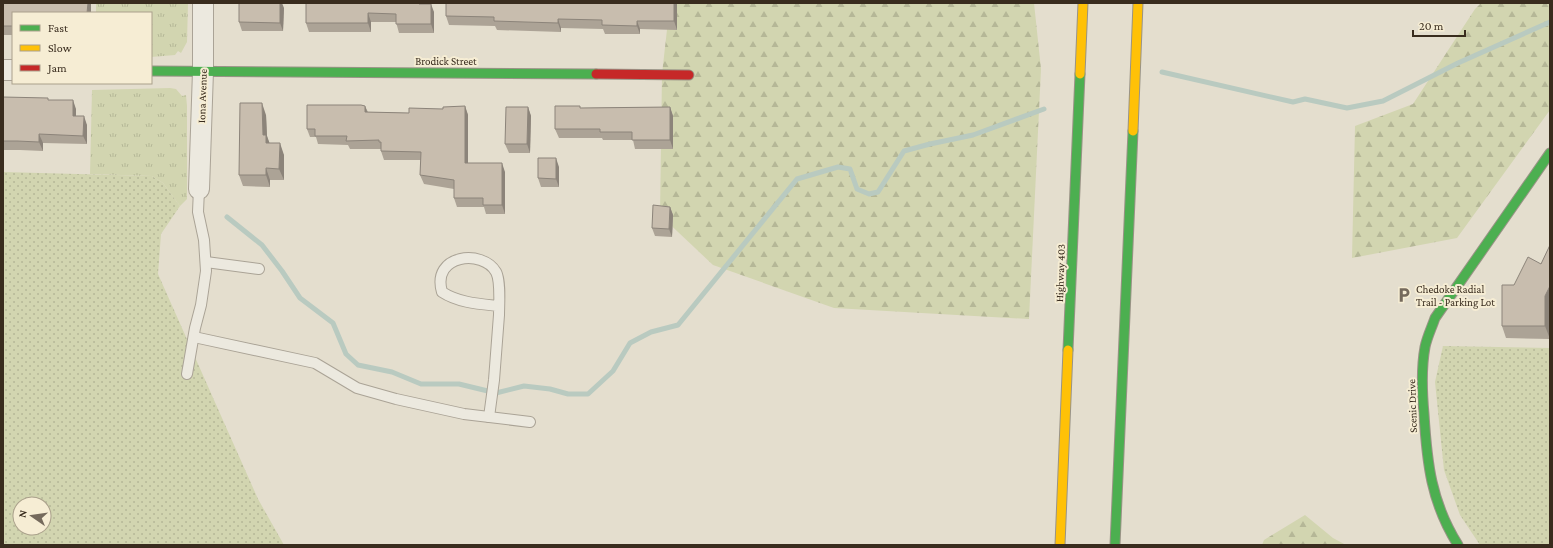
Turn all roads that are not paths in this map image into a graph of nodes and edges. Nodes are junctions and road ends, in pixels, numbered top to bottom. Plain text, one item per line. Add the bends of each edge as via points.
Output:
1 (203, 3) edge
2 (1083, 3) edge
3 (1138, 3) edge
4 (152, 71) edge
5 (203, 71) junction
6 (689, 75) dead end
7 (1550, 153) edge
8 (199, 189) joint
9 (206, 262) junction
10 (259, 268) dead end
11 (499, 306) junction
12 (194, 337) junction
13 (187, 374) dead end
14 (489, 417) junction
15 (530, 422) dead end
16 (1060, 545) edge
17 (1115, 545) edge
18 (1458, 545) edge

1 - 5 street, Iona Avenue
2 - 16 main road, Highway 403
3 - 17 main road
4 - 5 main road, Brodick Street
5 - 6 main road, Brodick Street
5 - 8 street, Iona Avenue
7 - 18 main road, Scenic Drive via 1435,318 1425,346 1422,386 1426,454 1435,497 1446,526
8 - 9 lane via 198,212
9 - 10 lane
9 - 12 lane
11 - 11 lane via 496,272 485,262 458,259 450,263 442,273 442,292 448,296 472,303
11 - 14 lane
12 - 13 lane
12 - 14 lane via 315,363 357,388 396,399 444,411
14 - 15 lane

